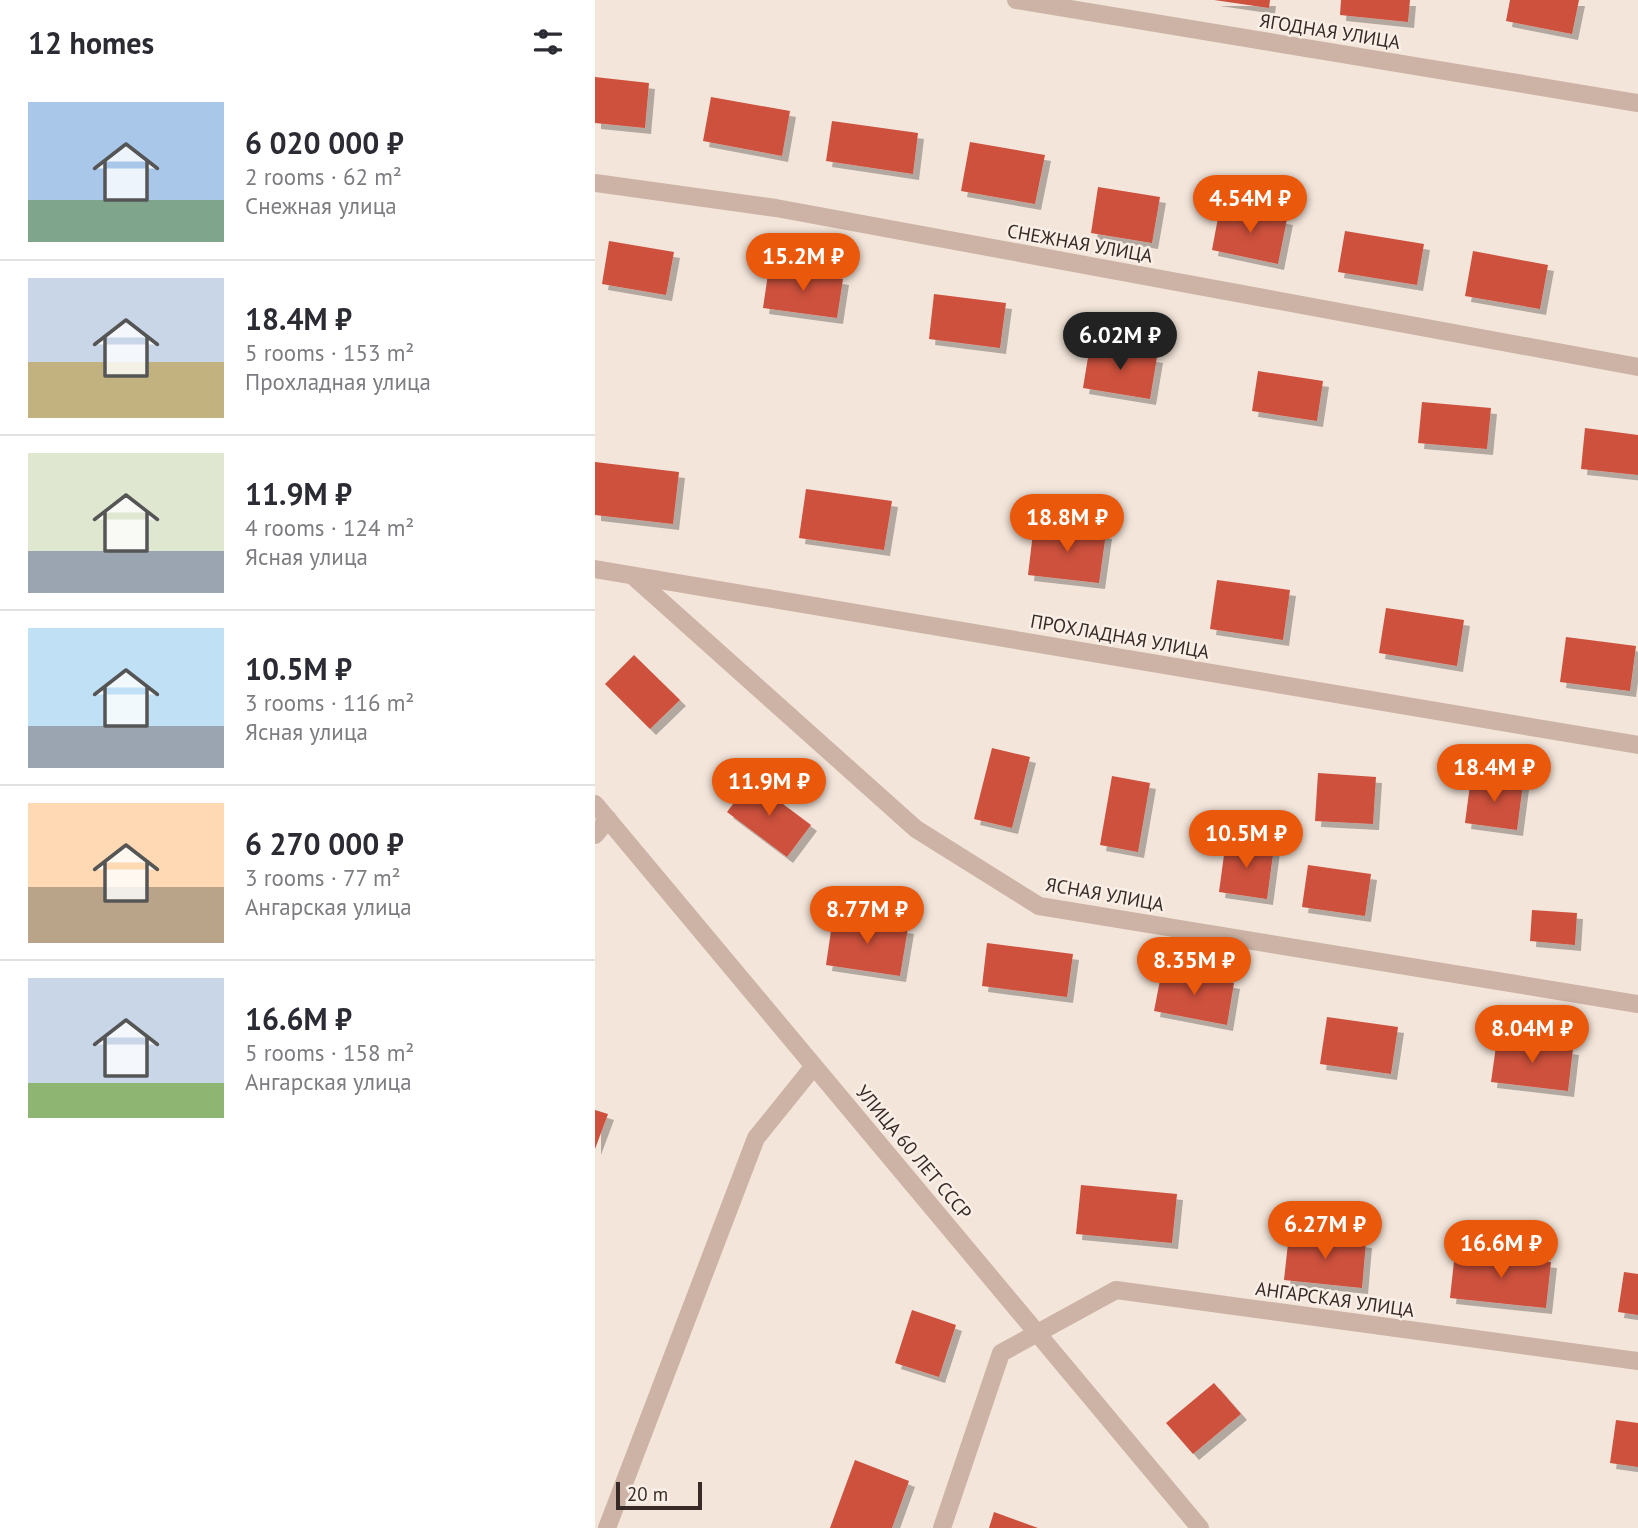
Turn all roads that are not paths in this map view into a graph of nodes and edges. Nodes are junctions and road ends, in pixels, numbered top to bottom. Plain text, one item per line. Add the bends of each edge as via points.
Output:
1 (1016, 0) edge
2 (1638, 103) edge
3 (595, 183) edge
4 (1638, 367) edge
5 (595, 569) edge
6 (633, 576) junction
7 (1638, 745) edge
8 (595, 804) edge
9 (608, 819) junction
10 (595, 835) edge
11 (1638, 1004) edge
12 (814, 1066) junction
13 (1036, 1332) junction
14 (1638, 1361) edge
15 (607, 1528) edge
16 (942, 1528) edge
17 (1200, 1528) edge

1 - 2 street, ЯГОДНАЯ УЛИЦА
3 - 4 street, СНЕЖНАЯ УЛИЦА via 776,208
5 - 6 street, ПРОХЛАДНАЯ УЛИЦА
6 - 7 street, ПРОХЛАДНАЯ УЛИЦА
6 - 11 street, ЯСНАЯ УЛИЦА via 916,829 1039,906
8 - 9 street, УЛИЦА 60 ЛЕТ СССР
9 - 10 street
9 - 12 street, УЛИЦА 60 ЛЕТ СССР
12 - 13 street, УЛИЦА 60 ЛЕТ СССР
12 - 15 street via 756,1138
13 - 14 street, АНГАРСКАЯ УЛИЦА via 1116,1290
13 - 16 street, АНГАРСКАЯ УЛИЦА via 1001,1353
13 - 17 street, УЛИЦА 60 ЛЕТ СССР

